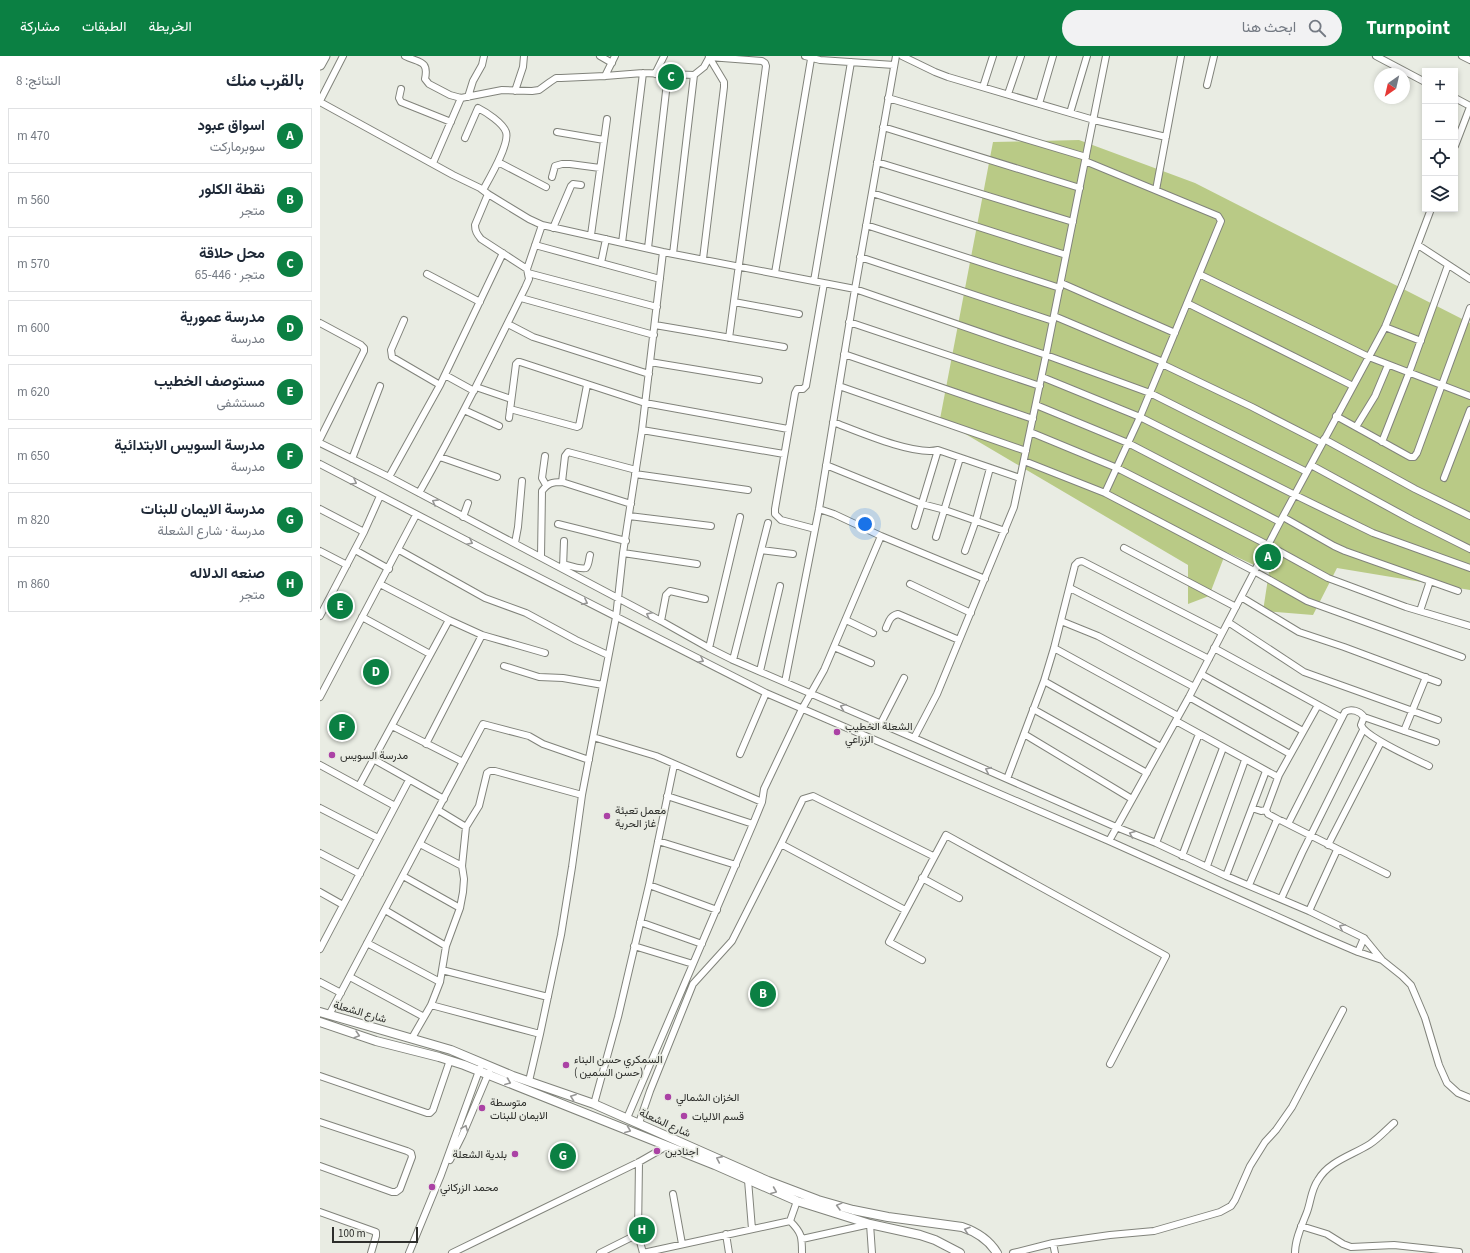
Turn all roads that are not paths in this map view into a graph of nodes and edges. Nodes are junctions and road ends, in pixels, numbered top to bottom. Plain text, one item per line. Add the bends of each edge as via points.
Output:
1 (325, 56) edge
2 (343, 56) edge
3 (405, 56) edge
4 (484, 56) edge
5 (524, 56) edge
6 (600, 56) edge
7 (616, 56) edge
8 (664, 56) edge
9 (709, 56) edge
10 (896, 56) edge
11 (902, 56) edge
12 (993, 56) edge
13 (1021, 56) edge
14 (1053, 56) edge
15 (1087, 56) edge
16 (1106, 56) edge
17 (1181, 56) edge
18 (1214, 56) edge
19 (1376, 56) edge
20 (1462, 56) edge
21 (808, 57) edge
22 (1470, 60) edge
23 (851, 62) junction
24 (612, 63) junction
25 (894, 65) junction
26 (320, 66) edge
27 (643, 73) junction
28 (655, 74) junction
29 (668, 74) junction
30 (694, 75) junction
31 (605, 76) junction
32 (1422, 80) edge
33 (1207, 85) dead end
34 (983, 87) junction
35 (401, 89) dead end
36 (515, 91) junction
37 (1008, 94) junction
38 (471, 96) junction
39 (461, 98) junction
40 (888, 98) junction
41 (1458, 100) edge
42 (320, 101) edge
43 (1039, 104) junction
44 (1470, 106) edge
45 (478, 108) junction
46 (1070, 113) junction
47 (607, 118) dead end
48 (1094, 120) junction
49 (451, 122) junction
50 (883, 127) junction
51 (557, 132) dead end
52 (1166, 137) junction
53 (465, 138) dead end
54 (604, 140) junction
55 (1457, 140) edge
56 (1086, 159) junction
57 (498, 162) junction
58 (877, 162) junction
59 (433, 163) junction
60 (600, 168) junction
61 (552, 177) dead end
62 (581, 185) dead end
63 (546, 187) dead end
64 (1080, 188) junction
65 (483, 190) junction
66 (1156, 190) junction
67 (872, 193) junction
68 (488, 194) junction
69 (1430, 212) edge
70 (1073, 222) junction
71 (542, 225) junction
72 (866, 225) junction
73 (553, 228) junction
74 (591, 235) junction
75 (606, 239) junction
76 (622, 242) junction
77 (535, 245) junction
78 (1418, 245) junction
79 (648, 248) junction
80 (663, 252) junction
81 (503, 253) junction
82 (673, 254) junction
83 (1066, 255) junction
84 (860, 257) junction
85 (703, 259) junction
86 (601, 263) junction
87 (1448, 265) junction
88 (739, 266) junction
89 (528, 271) junction
90 (775, 273) junction
91 (427, 274) dead end
92 (1199, 274) junction
93 (1470, 278) edge
94 (660, 280) junction
95 (814, 281) junction
96 (824, 283) junction
97 (1060, 286) junction
98 (854, 288) junction
99 (521, 298) junction
100 (480, 302) junction
101 (734, 302) junction
102 (1187, 303) junction
103 (657, 307) junction
104 (1470, 308) edge
105 (799, 314) dead end
106 (1054, 318) junction
107 (404, 320) dead end
108 (849, 322) junction
109 (320, 323) edge
110 (508, 324) junction
111 (655, 325) junction
112 (1385, 327) junction
113 (1175, 333) junction
114 (654, 335) junction
115 (729, 338) junction
116 (1421, 342) junction
117 (784, 347) dead end
118 (844, 354) junction
119 (1046, 354) junction
120 (1369, 357) junction
121 (650, 362) junction
122 (1162, 363) junction
123 (1388, 365) junction
124 (1409, 373) junction
125 (649, 374) junction
126 (445, 375) junction
127 (1042, 377) junction
128 (759, 380) dead end
129 (440, 385) junction
130 (587, 385) junction
131 (1441, 385) junction
132 (380, 386) dead end
133 (839, 386) junction
134 (1040, 386) junction
135 (1353, 386) junction
136 (475, 389) junction
137 (1150, 393) junction
138 (1470, 396) edge
139 (511, 399) junction
140 (645, 403) junction
141 (1036, 404) junction
142 (510, 409) junction
143 (464, 410) junction
144 (1470, 410) edge
145 (1336, 416) junction
146 (1140, 417) junction
147 (509, 418) dead end
148 (1033, 419) junction
149 (833, 422) junction
150 (499, 426) dead end
151 (1356, 427) junction
152 (788, 429) junction
153 (642, 430) junction
154 (1030, 432) junction
155 (320, 438) edge
156 (1323, 441) junction
157 (1382, 442) junction
158 (320, 443) edge
159 (1128, 443) junction
160 (938, 450) junction
161 (1026, 451) junction
162 (784, 454) junction
163 (545, 456) dead end
164 (440, 457) junction
165 (960, 458) junction
166 (352, 459) junction
167 (1024, 461) junction
168 (320, 464) edge
169 (826, 465) junction
170 (1311, 465) junction
171 (990, 468) junction
172 (1117, 468) junction
173 (635, 472) junction
174 (1307, 472) junction
175 (389, 476) junction
176 (498, 477) dead end
177 (1020, 478) junction
178 (1444, 478) dead end
179 (522, 481) dead end
180 (562, 482) junction
181 (546, 485) junction
182 (748, 490) dead end
183 (419, 493) junction
184 (1105, 493) junction
185 (1294, 495) junction
186 (380, 496) junction
187 (468, 503) dead end
188 (631, 504) junction
189 (922, 504) junction
190 (320, 509) edge
191 (819, 509) junction
192 (945, 510) junction
193 (416, 515) junction
194 (629, 516) junction
195 (1470, 516) edge
196 (464, 517) junction
197 (740, 517) dead end
198 (1282, 519) junction
199 (976, 520) junction
200 (768, 523) dead end
201 (558, 524) dead end
202 (711, 526) dead end
203 (915, 526) dead end
204 (815, 529) junction
205 (1005, 531) junction
206 (364, 532) junction
207 (881, 536) junction
208 (936, 537) dead end
209 (564, 541) dead end
210 (626, 541) junction
211 (515, 543) junction
212 (1268, 545) junction
213 (1124, 548) dead end
214 (1470, 549) edge
215 (355, 550) junction
216 (399, 550) junction
217 (761, 550) junction
218 (320, 551) edge
219 (965, 551) dead end
220 (623, 553) junction
221 (793, 554) dead end
222 (590, 555) dead end
223 (541, 557) junction
224 (697, 564) dead end
225 (347, 565) junction
226 (563, 567) junction
227 (388, 568) junction
228 (1470, 568) edge
229 (1254, 571) junction
230 (985, 579) junction
231 (1430, 581) junction
232 (380, 584) junction
233 (910, 584) dead end
234 (780, 586) dead end
235 (1070, 588) junction
236 (1458, 591) dead end
237 (1241, 597) junction
238 (618, 599) junction
239 (705, 599) dead end
240 (1236, 606) junction
241 (1420, 611) junction
242 (971, 613) junction
243 (320, 616) edge
244 (616, 617) junction
245 (362, 618) junction
246 (448, 620) junction
247 (846, 620) junction
248 (661, 621) junction
249 (1061, 621) junction
250 (1228, 622) junction
251 (1470, 626) edge
252 (886, 628) dead end
253 (872, 633) dead end
254 (1222, 633) junction
255 (482, 635) junction
256 (959, 640) junction
257 (834, 647) junction
258 (709, 648) junction
259 (1054, 648) junction
260 (1214, 648) junction
261 (545, 653) dead end
262 (430, 654) junction
263 (608, 655) junction
264 (1462, 657) dead end
265 (1208, 659) junction
266 (733, 660) junction
267 (871, 663) dead end
268 (504, 666) dead end
269 (760, 671) junction
270 (1201, 674) junction
271 (1426, 677) junction
272 (904, 678) dead end
273 (1044, 681) junction
274 (785, 682) junction
275 (1438, 682) dead end
276 (603, 685) junction
277 (1194, 687) junction
278 (766, 693) junction
279 (810, 693) junction
280 (320, 697) edge
281 (1189, 697) junction
282 (1318, 705) junction
283 (1033, 708) junction
284 (802, 709) junction
285 (1412, 710) junction
286 (1364, 717) junction
287 (1342, 718) junction
288 (1177, 719) junction
289 (1438, 720) dead end
290 (881, 723) junction
291 (392, 726) junction
292 (1363, 730) junction
293 (1303, 731) junction
294 (1404, 731) junction
295 (1024, 734) junction
296 (1199, 734) junction
297 (593, 737) junction
298 (914, 738) junction
299 (1382, 742) junction
300 (1436, 742) dead end
301 (426, 744) junction
302 (1161, 747) junction
303 (1223, 748) junction
304 (740, 754) dead end
305 (1290, 754) junction
306 (373, 759) junction
307 (589, 760) junction
308 (1245, 760) junction
309 (463, 762) junction
310 (320, 765) edge
311 (674, 765) junction
312 (1429, 766) dead end
313 (1266, 771) junction
314 (1147, 773) junction
315 (1279, 775) junction
316 (1007, 779) junction
317 (409, 780) junction
318 (359, 786) junction
319 (582, 794) junction
320 (667, 796) junction
321 (444, 799) junction
322 (1132, 799) junction
323 (762, 802) junction
324 (395, 806) junction
325 (320, 808) edge
326 (1252, 808) junction
327 (438, 810) junction
328 (1266, 810) junction
329 (1278, 820) junction
330 (753, 824) junction
331 (1288, 824) junction
332 (466, 827) junction
333 (1116, 827) junction
334 (1311, 836) junction
335 (378, 838) junction
336 (658, 841) junction
337 (1109, 841) junction
338 (1156, 843) junction
339 (420, 844) junction
340 (781, 844) junction
341 (1328, 845) junction
342 (1337, 850) junction
343 (320, 853) edge
344 (933, 856) junction
345 (1182, 856) junction
346 (736, 865) junction
347 (462, 866) junction
348 (1206, 866) junction
349 (360, 874) junction
350 (1387, 874) dead end
351 (403, 876) junction
352 (1226, 876) junction
353 (922, 878) junction
354 (649, 885) junction
355 (1249, 885) junction
356 (320, 892) edge
357 (959, 898) dead end
358 (1281, 899) junction
359 (343, 904) junction
360 (460, 908) junction
361 (385, 910) junction
362 (717, 910) junction
363 (905, 910) junction
364 (1309, 911) junction
365 (640, 922) junction
366 (323, 936) edge
367 (1364, 938) junction
368 (367, 943) junction
369 (702, 944) junction
370 (446, 946) junction
371 (634, 946) junction
372 (320, 949) edge
373 (1358, 952) junction
374 (922, 960) dead end
375 (1382, 960) junction
376 (693, 964) junction
377 (442, 970) junction
378 (350, 977) junction
379 (320, 982) edge
380 (440, 982) junction
381 (341, 993) junction
382 (548, 997) junction
383 (431, 1005) junction
384 (1343, 1010) dead end
385 (320, 1012) edge
386 (328, 1015) junction
387 (424, 1017) junction
388 (320, 1022) edge
389 (540, 1034) junction
390 (412, 1038) junction
391 (450, 1060) junction
392 (482, 1062) junction
393 (1110, 1064) dead end
394 (491, 1066) junction
395 (479, 1071) junction
396 (488, 1074) junction
397 (320, 1076) edge
398 (529, 1081) junction
399 (1470, 1098) edge
400 (594, 1104) junction
401 (627, 1118) junction
402 (320, 1122) edge
403 (1394, 1123) dead end
404 (639, 1124) junction
405 (667, 1146) junction
406 (639, 1162) junction
407 (320, 1166) edge
408 (441, 1176) junction
409 (748, 1180) junction
410 (673, 1194) dead end
411 (797, 1201) junction
412 (320, 1212) edge
413 (790, 1221) junction
414 (870, 1224) junction
415 (1301, 1226) junction
416 (752, 1228) junction
417 (638, 1234) junction
418 (726, 1234) junction
419 (802, 1239) junction
420 (1053, 1243) junction
421 (682, 1244) junction
422 (1415, 1250) edge
423 (1459, 1252) dead end
424 (371, 1253) edge
425 (409, 1253) edge
426 (452, 1253) edge
427 (600, 1253) edge
428 (643, 1253) edge
429 (729, 1253) edge
430 (802, 1253) edge
431 (872, 1253) edge
432 (960, 1253) edge
433 (997, 1253) edge
434 (1013, 1253) edge
435 (1055, 1253) edge
436 (1295, 1253) edge

1 - 26 highway
2 - 42 street
3 - 39 street via 426,66 425,79 429,84
4 - 38 street via 474,79
5 - 36 street
6 - 24 street
7 - 24 street
8 - 28 street
9 - 30 street via 704,67
9 - 85 street via 724,82 724,87
9 - 88 street via 762,61 766,66
10 - 25 street
11 - 34 street via 935,72
12 - 34 street
13 - 37 street
14 - 43 street
15 - 46 street
16 - 48 street
17 - 52 street
18 - 33 street
19 - 32 street
20 - 22 street
21 - 23 street
21 - 90 street
23 - 25 street
23 - 95 street
24 - 31 street
25 - 40 street
27 - 28 street
27 - 31 street
27 - 76 street
28 - 29 street
29 - 30 street
29 - 79 street
30 - 82 street
31 - 36 street via 556,78 540,90
34 - 37 street
35 - 49 street via 401,102
36 - 38 street via 502,90
37 - 43 street
38 - 39 street
38 - 45 street
39 - 49 street
40 - 50 street
40 - 56 street
41 - 44 street
42 - 59 street
43 - 46 street
44 - 55 street
45 - 53 street
45 - 57 street via 499,123 506,133 507,138
46 - 48 street
47 - 54 street
48 - 52 street
48 - 56 street
49 - 59 street
50 - 58 street
50 - 64 street
51 - 54 street
52 - 66 street
54 - 60 street
56 - 64 street
56 - 66 street
57 - 63 street
57 - 65 street
58 - 67 street
58 - 70 street
59 - 65 street
60 - 61 street via 562,164 555,166
60 - 74 street
62 - 73 street via 571,186
64 - 70 street
65 - 68 street
66 - 92 street via 1220,218 1220,224
67 - 72 street
67 - 83 street
68 - 71 street
68 - 81 street via 475,230 481,239
69 - 78 street
70 - 83 street
71 - 73 street
71 - 77 street
72 - 84 street
72 - 97 street
73 - 74 street
74 - 75 street
75 - 76 street
75 - 86 street
76 - 79 street
77 - 86 street
77 - 89 street
78 - 87 street
78 - 112 street
79 - 80 street
80 - 82 street
80 - 94 street
81 - 89 street
81 - 100 street
82 - 85 street
83 - 97 street
84 - 98 street
84 - 106 street
85 - 88 street
86 - 94 street
87 - 93 street
87 - 116 street
88 - 90 street
88 - 101 street
89 - 99 street via 529,279
89 - 103 street
90 - 95 street
91 - 100 street
92 - 102 street
92 - 120 street
94 - 103 street
95 - 96 street
96 - 98 street
96 - 152 street via 806,386 795,393
97 - 106 street
97 - 113 street
98 - 108 street
98 - 119 street
99 - 110 street
99 - 114 street
100 - 126 street
101 - 105 street
101 - 115 street
102 - 113 street
102 - 135 street
103 - 111 street
104 - 131 street
106 - 119 street
106 - 122 street
107 - 129 street via 392,350 392,357
108 - 118 street
108 - 134 street
109 - 155 street via 361,345 364,351
110 - 125 street via 533,337
110 - 136 street
111 - 114 street
111 - 115 street
112 - 116 street
112 - 120 street
113 - 122 street
114 - 121 street
115 - 117 street
116 - 124 street
118 - 133 street
118 - 148 street
119 - 127 street
119 - 137 street
120 - 123 street
120 - 135 street
121 - 125 street
121 - 128 street
122 - 137 street
122 - 156 street
123 - 124 street
123 - 151 street via 1375,396
124 - 131 street
124 - 157 street
125 - 140 street
126 - 129 street
126 - 136 street
127 - 134 street
127 - 146 street
129 - 175 street
130 - 139 street via 518,362
130 - 140 street
130 - 142 street via 577,428
131 - 138 street
131 - 157 street via 1414,457
132 - 166 street
133 - 149 street
133 - 161 street
134 - 141 street
135 - 145 street
136 - 139 street
136 - 143 street
137 - 146 street
137 - 174 street
139 - 142 street
140 - 152 street
140 - 153 street
141 - 148 street
141 - 159 street
142 - 147 street
143 - 150 street
143 - 164 street
144 - 178 street
145 - 151 street
145 - 156 street
146 - 159 street
146 - 185 street
148 - 154 street
149 - 160 street via 910,449
149 - 169 street
151 - 157 street
152 - 162 street
153 - 162 street
153 - 173 street
154 - 161 street
154 - 172 street
156 - 170 street
156 - 195 street
158 - 166 street
159 - 172 street
159 - 198 street
160 - 165 street
160 - 189 street
161 - 167 street
162 - 204 street via 775,514 781,520
163 - 181 street via 542,478
164 - 176 street
164 - 183 street
165 - 171 street
165 - 192 street
166 - 175 street
167 - 177 street
167 - 184 street
168 -> 186 street
169 - 189 street
169 - 191 street
170 - 174 street
170 - 214 street
171 - 177 street
171 - 199 street
172 - 184 street
172 - 212 street
173 - 180 street via 568,452 565,456
173 - 182 street
173 - 188 street
174 - 185 street
175 - 183 street
177 - 205 street via 1014,507
179 - 211 street
180 - 181 street
180 - 188 street
181 - 223 street via 542,491
196 -> 183 street
184 - 229 street
185 - 198 street
185 - 228 street via 1373,533
186 - 193 street
186 - 206 street
187 - 196 street
188 - 194 street
189 - 192 street
189 - 203 street
190 - 206 street
191 - 204 street
191 - 207 street
192 - 199 street
192 - 208 street
193 - 216 street
193 -> 244 street
194 - 202 street
194 - 210 street
196 - 211 street
197 - 258 street
198 - 212 street
198 - 231 street via 1340,549
199 - 205 street
199 - 219 street
200 - 217 street
201 - 210 street
204 - 274 street
205 - 230 street
206 - 215 street
207 - 230 street
207 - 247 street
209 - 226 street
210 - 220 street
211 - 223 street
212 - 229 street
212 - 241 street via 1328,578
213 - 240 street
215 - 225 street
215 - 227 street
216 - 227 street
216 - 263 street via 485,598 526,613
217 - 221 street
217 - 266 street
218 - 225 street
220 - 224 street
220 - 238 street
222 - 226 street via 586,568
223 - 226 street
225 - 243 street
226 - 238 street
227 - 232 street
229 - 237 street
229 - 264 street via 1307,601
230 - 242 street
231 - 236 street
231 - 241 street
232 - 245 street
232 - 246 street
233 - 242 street
234 - 269 street
235 - 249 street
235 - 254 street via 1074,565 1082,561
235 - 265 street
237 - 240 street
237 - 271 street via 1305,634
238 - 244 street
248 -> 238 street
239 - 248 street via 670,591 666,595
240 - 250 street
241 - 251 street
242 - 256 street
244 - 263 street
244 -> 278 street
245 - 262 street
245 - 280 street
246 - 255 street
246 - 262 street
247 - 253 street
247 - 257 street
248 - 258 street
249 - 259 street
249 - 277 street via 1098,636
250 - 254 street
250 - 285 street via 1299,670
252 - 256 street via 893,615 898,614
254 - 260 street
255 - 261 street
255 - 301 street
256 - 298 street via 937,694
257 - 267 street
257 - 279 street
258 - 266 street
259 - 273 street
259 - 288 street
260 - 265 street
260 - 282 street
262 - 291 street
263 - 276 street
265 - 270 street
266 - 269 street
268 - 276 street via 539,677
269 - 274 street
270 - 277 street
270 - 293 street
271 - 275 street
271 - 285 street
272 - 290 street
273 - 283 street
273 - 302 street
274 - 279 street
276 - 297 street
277 - 281 street
278 - 284 street
278 - 304 street
279 - 284 street
290 -> 279 street
281 - 288 street
281 - 305 street
282 - 287 street
282 - 293 street
283 - 295 street
283 - 314 street
284 - 323 street via 764,789
284 - 337 street
285 - 289 street
285 - 294 street
286 - 287 street via 1349,710
286 - 292 street via 1360,725
286 - 294 street
287 - 331 street
288 - 296 street
288 - 302 street
290 - 298 street
291 - 301 street
291 - 306 street
292 - 299 street
292 - 334 street
293 - 305 street
294 - 300 street
295 - 316 street
295 - 322 street
296 - 303 street
296 - 338 street
297 - 307 street
297 - 311 street via 656,756
316 -> 298 street
299 - 312 street
299 - 341 street
301 - 309 street
302 - 314 street
303 - 308 street
303 - 345 street
305 - 315 street
306 - 317 street
306 - 318 street
307 - 309 street via 543,744 529,736 483,724
307 - 319 street
308 - 313 street
308 - 348 street
309 - 321 street
310 - 318 street
311 - 320 street
311 - 323 street
313 - 315 street via 1273,776
313 - 326 street
314 - 322 street
315 - 328 street
316 - 333 street
317 - 321 street
317 - 324 street
318 - 324 street
319 - 332 street via 490,771 485,778 480,806
319 - 382 street via 567,900
320 - 330 street
320 - 336 street
321 - 327 street
322 - 333 street
323 - 330 street
324 - 335 street
325 - 335 street
326 - 328 street
326 - 352 street
327 - 332 street
327 - 339 street
328 - 329 street
329 - 331 street
329 - 355 street
330 - 346 street
331 - 334 street
332 - 347 street
333 - 337 street
338 -> 333 street
334 - 341 street
334 - 358 street
335 - 349 street
336 - 346 street
336 - 354 street
337 - 373 street
338 - 345 street
339 - 347 street
339 - 351 street
340 - 344 street via 803,799 813,796
340 - 363 street
340 - 404 street via 732,940 693,984
341 - 342 street
342 - 350 street
342 - 364 street
343 - 349 street
344 - 353 street
344 - 393 street via 946,835 1166,956
345 - 348 street
346 - 362 street
347 - 360 street via 464,879
348 - 352 street
349 - 359 street
351 - 360 street
351 - 361 street
352 - 355 street
353 - 357 street
353 - 363 street
354 - 362 street
354 - 365 street
355 - 358 street
356 - 359 street
358 - 364 street
359 - 366 street
360 - 370 street
361 - 368 street
361 - 370 street
362 - 369 street
363 - 374 street via 889,942
367 -> 364 street
365 - 369 street
365 - 371 street
366 - 372 street
367 - 373 street
367 - 375 street
368 - 378 street
368 - 380 street
369 - 376 street
370 - 377 street
371 - 376 street
371 - 400 street
373 - 375 street
375 - 399 street via 1411,985 1447,1084
376 - 401 street
377 - 380 street
377 - 382 street
378 - 381 street
378 - 387 street
379 - 381 street
380 - 383 street
381 - 386 street
382 - 389 street
383 - 387 street
383 - 389 street
384 - 420 street via 1292,1106 1250,1166 1231,1206 1220,1212 1154,1231
385 - 386 main road, شارع الشعلة
386 - 390 main road, شارع الشعلة
387 - 390 street
388 -> 391 main road, شارع الشعلة via 376,1041
389 - 398 street
390 - 392 main road, شارع الشعلة
391 - 395 main road, شارع الشعلة
391 - 397 street via 430,1113
392 - 394 main road, شارع الشعلة
392 - 395 street
394 - 396 street
394 - 398 main road, شارع الشعلة
395 - 396 main road, شارع الشعلة
395 - 408 street
396 -> 405 main road, شارع الشعلة
408 -> 396 street via 460,1141
400 -> 398 main road, شارع الشعلة
400 - 401 main road, شارع الشعلة
401 - 404 main road, شارع الشعلة
402 - 407 street via 407,1151 412,1157 400,1189 396,1192
403 - 415 street via 1372,1143 1325,1170 1311,1194
433 -> 404 main road, شارع الشعلة via 982,1237 969,1230 876,1215 818,1200 768,1181
405 - 406 street
405 - 409 main road, شارع الشعلة
406 - 417 street
406 - 426 street
408 - 425 street
409 -> 411 main road, شارع الشعلة
409 - 416 street
410 - 421 street
411 - 413 street
411 - 414 main road, شارع الشعلة
412 - 424 street via 376,1232
413 - 416 street
413 - 419 street via 799,1229
414 - 419 street
414 - 431 street
414 - 432 main road, شارع الشعلة via 920,1235
415 - 422 street via 1327,1234 1351,1247 1394,1245
415 - 436 street
416 - 418 street
417 - 427 street
417 - 428 street
418 - 421 street
418 - 429 street
419 - 430 street
420 - 434 street
420 - 435 street
421 - 428 street
422 - 423 street

